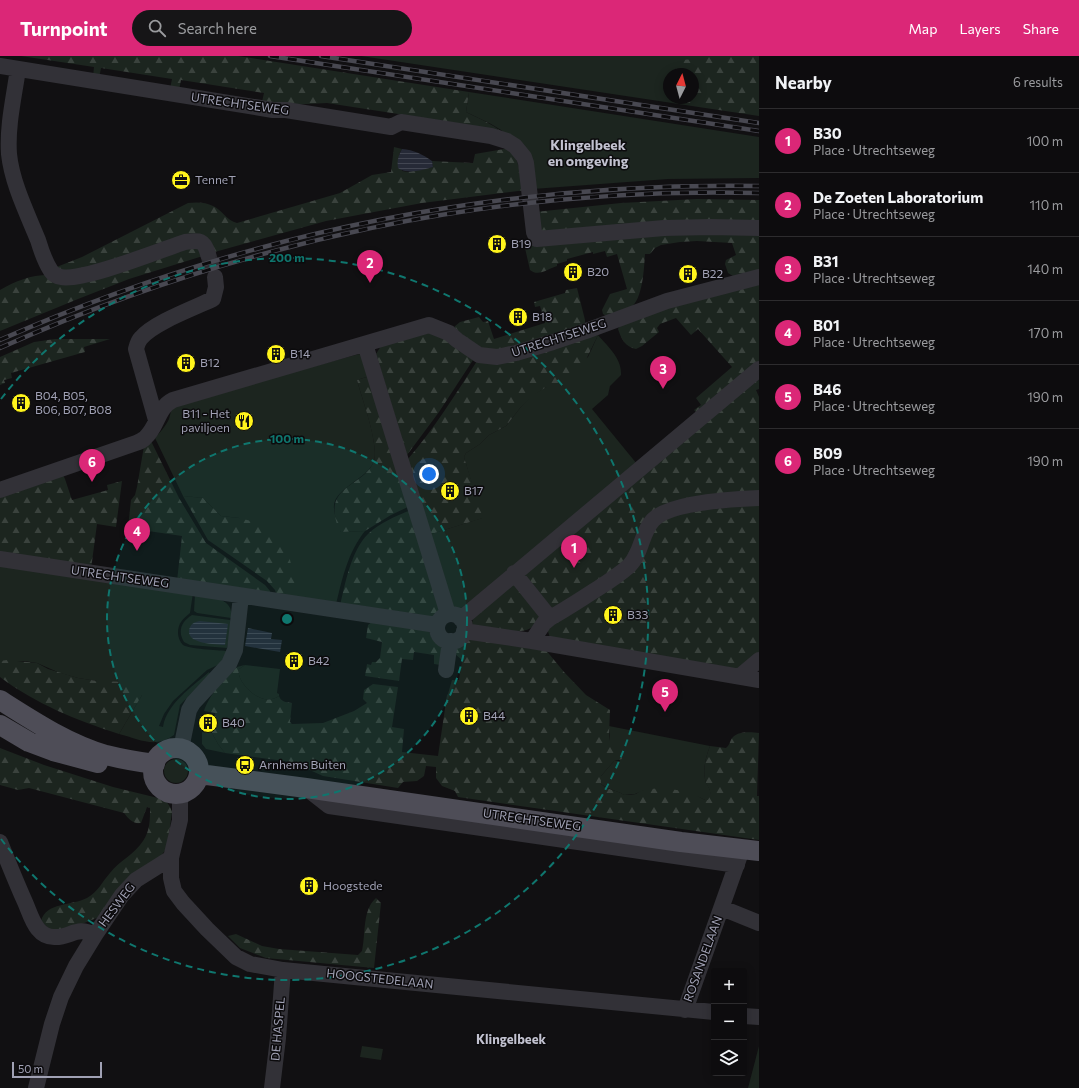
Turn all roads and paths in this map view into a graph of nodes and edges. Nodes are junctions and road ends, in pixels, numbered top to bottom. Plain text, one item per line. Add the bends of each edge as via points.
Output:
1 (0, 66) edge
2 (18, 69) junction
3 (759, 228) edge
4 (208, 254) tunnel mouth
5 (215, 277) tunnel mouth
6 (759, 277) edge
7 (365, 344) junction
8 (759, 369) edge
9 (156, 420) junction
10 (0, 490) edge
11 (759, 498) edge
12 (0, 559) edge
13 (514, 573) junction
14 (241, 596) junction
15 (550, 618) junction
16 (453, 622) junction
17 (532, 641) junction
18 (759, 660) edge
19 (446, 670) dead end
20 (740, 676) junction
21 (759, 680) edge
22 (0, 700) edge
23 (0, 725) edge
24 (182, 745) junction
25 (155, 771) junction
26 (199, 774) junction
27 (180, 793) junction
28 (0, 842) edge
29 (746, 855) edge
30 (171, 858) junction
31 (722, 908) junction
32 (759, 923) edge
33 (95, 935) junction
34 (283, 970) junction
35 (685, 1010) junction
36 (711, 1012) edge
37 (747, 1016) edge
38 (759, 1017) edge
39 (36, 1088) edge
40 (272, 1088) edge

1 - 2 street, UTRECHTSEWEG
2 - 3 street, UTRECHTSEWEG via 273,110 391,126 401,122 491,136 507,141 524,157 537,239 664,228
2 - 4 street via 10,133 12,166 30,222 52,273 62,277 73,277 193,241 205,244
5 - 9 street via 213,299 154,326 141,337 136,349
6 - 7 street, UTRECHTSEWEG via 667,300 580,334 497,357 479,355 449,333 429,325
7 - 9 street, UTRECHTSEWEG via 173,400 166,404
7 - 16 street
8 - 13 street
9 - 10 street, UTRECHTSEWEG via 145,438 136,443
11 - 15 street via 691,505 660,514 647,530 629,566
12 - 14 street, UTRECHTSEWEG
13 - 15 street
13 - 16 street
14 - 16 street, UTRECHTSEWEG via 337,611
14 - 24 street via 232,658 192,703
15 - 17 street
16 - 17 street, UTRECHTSEWEG
16 - 19 street via 438,633 440,637 450,641
17 - 20 street, UTRECHTSEWEG
18 - 20 street
20 - 21 street, UTRECHTSEWEG
22 - 25 main road via 80,745
23 - 25 main road via 29,742 53,751
24 - 25 main road via 159,756
24 - 26 main road via 193,755 199,767
25 - 27 main road via 162,789 174,794
26 - 27 main road via 191,789
26 - 29 main road, UTRECHTSEWEG via 674,841
27 - 30 street, HOOGSTEDELAAN via 180,820
28 - 33 street, HESWEG via 28,911 41,933 54,937 80,930
29 - 31 street, ROSANDELAAN
30 - 33 street, HESWEG via 136,880 111,909
30 - 34 street, HOOGSTEDELAAN via 174,891 207,929 236,956 250,964
31 - 32 street, ROSANDELAAN
31 - 35 street, ROSANDELAAN
33 - 39 street via 61,997
34 - 35 street, HOOGSTEDELAAN
34 - 40 street, DE HASPEL
35 - 36 street, HOOGSTEDELAAN
37 - 38 street

